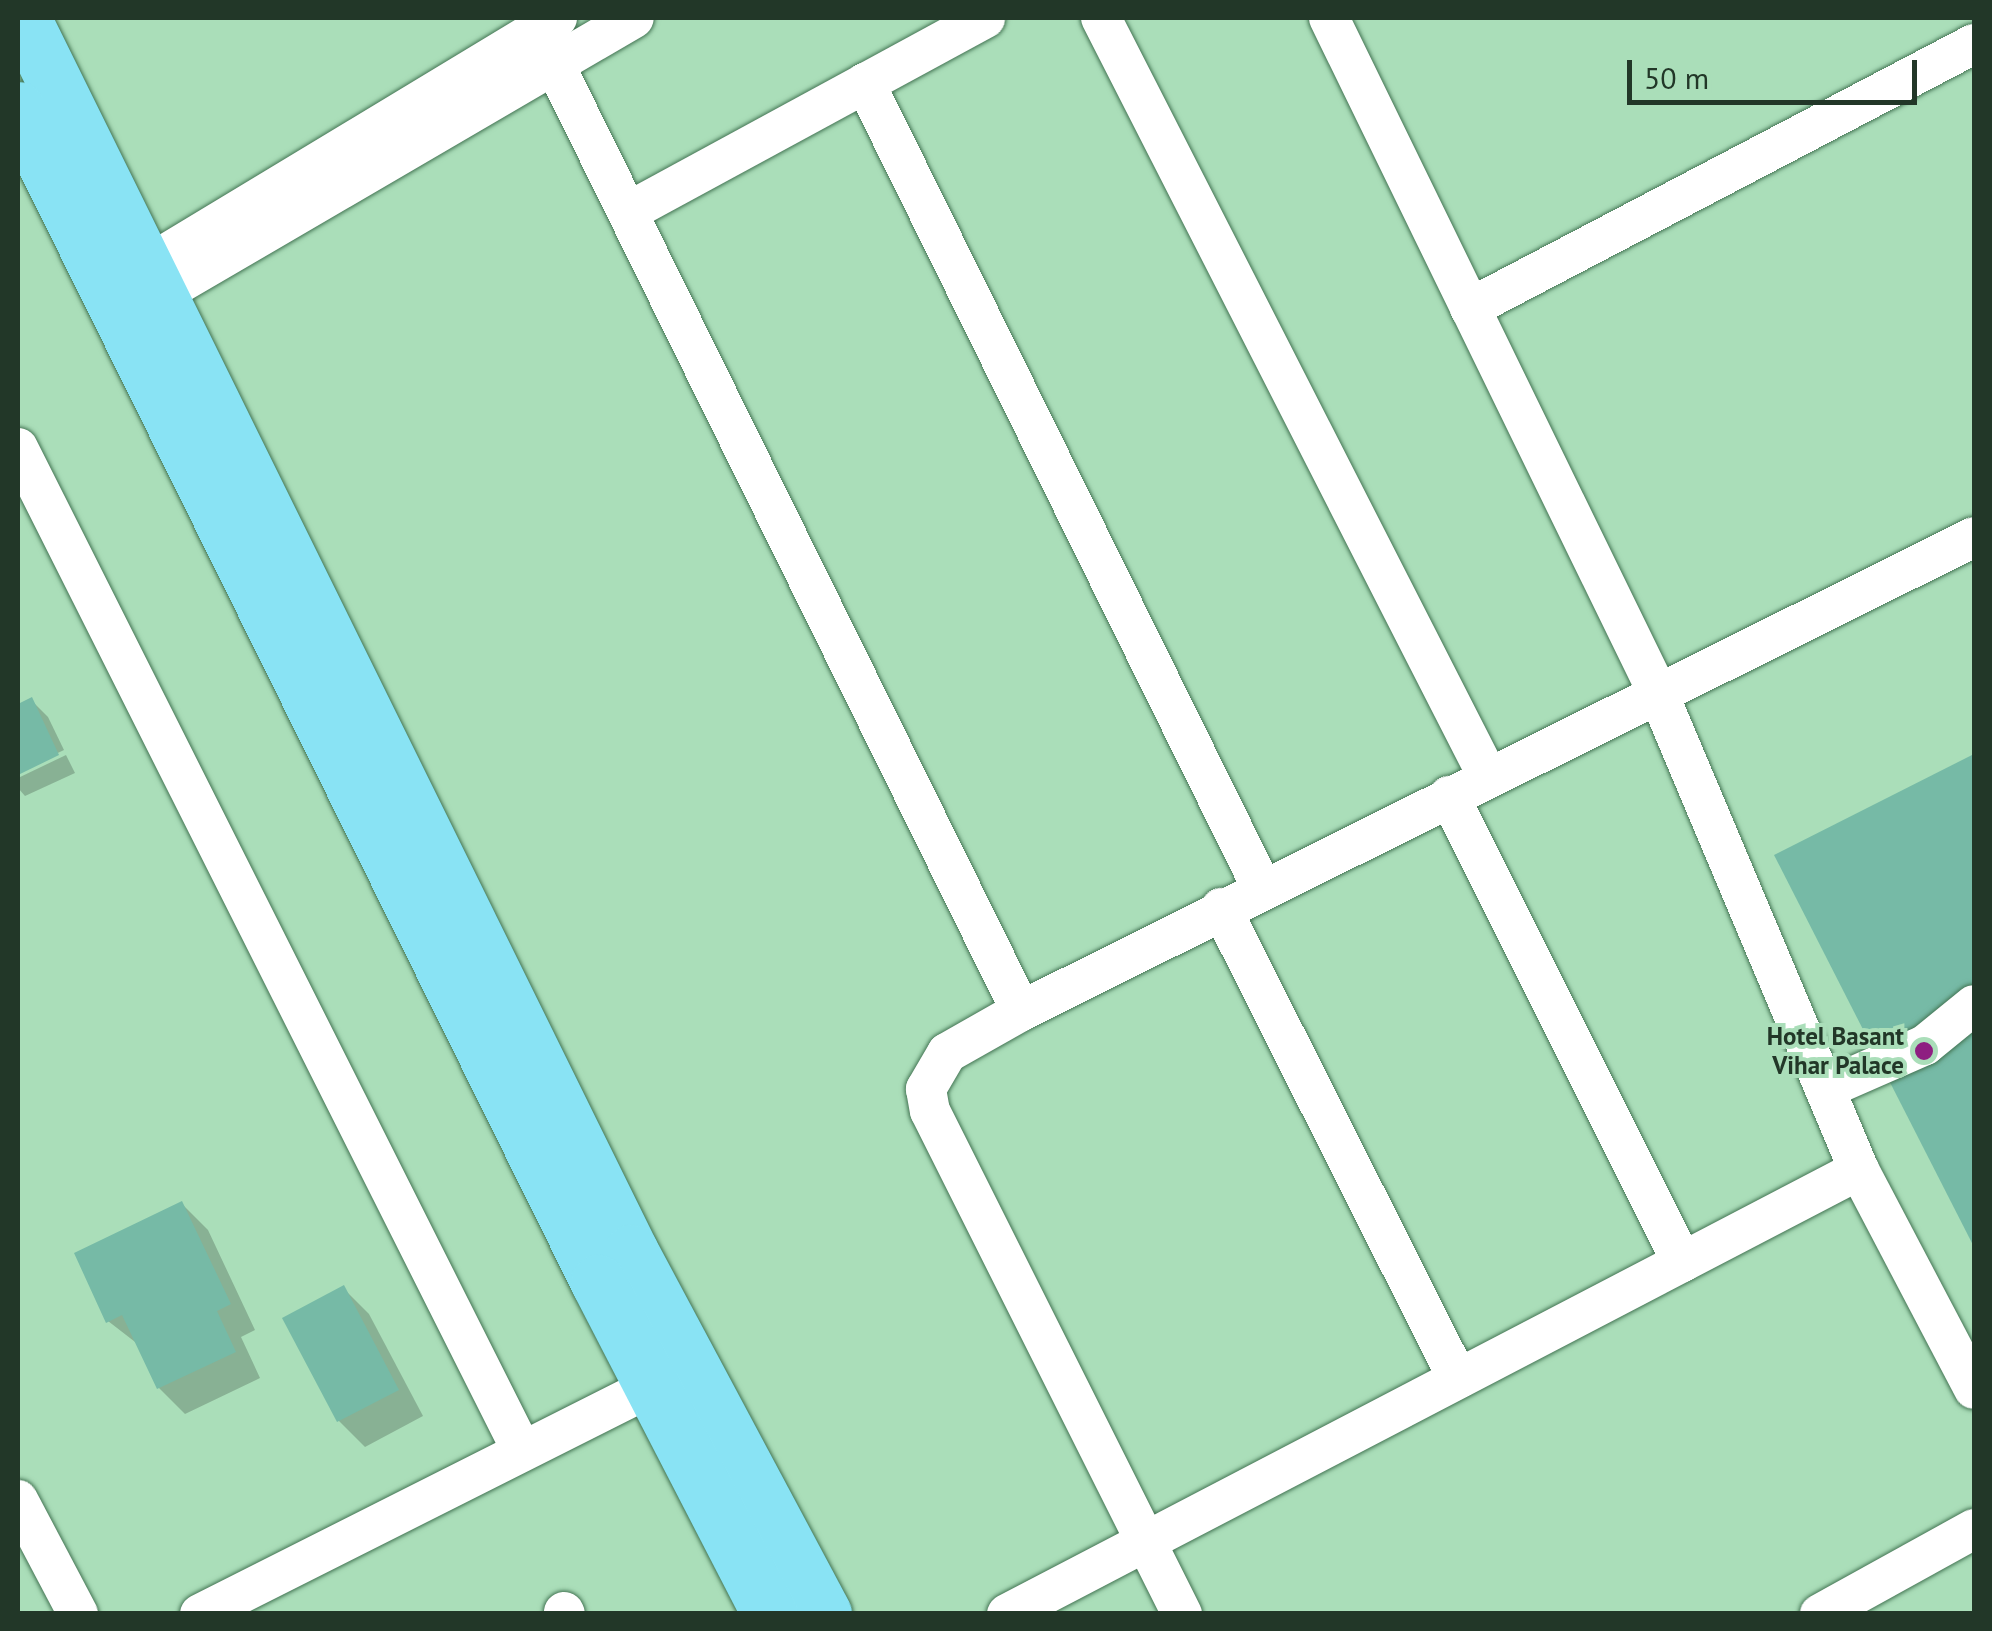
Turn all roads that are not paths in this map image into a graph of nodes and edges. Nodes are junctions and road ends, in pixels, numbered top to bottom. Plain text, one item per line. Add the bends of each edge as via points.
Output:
1 (22, 18) edge
2 (634, 18) edge
3 (985, 18) edge
4 (1101, 18) edge
5 (1329, 18) edge
6 (550, 36) edge
7 (1974, 44) edge
8 (865, 82) junction
9 (18, 109) edge
10 (630, 211) junction
11 (133, 292) junction
12 (1470, 308) junction
13 (18, 448) edge
14 (1974, 538) edge
15 (1658, 693) junction
16 (1488, 777) junction
17 (1449, 796) junction
18 (1262, 888) junction
19 (1221, 908) junction
20 (1974, 1006) edge
21 (1021, 1010) junction
22 (1825, 1089) junction
23 (1860, 1170) junction
24 (1682, 1262) junction
25 (670, 1374) junction
26 (1458, 1379) junction
27 (1974, 1389) edge
28 (520, 1447) junction
29 (18, 1500) edge
30 (1974, 1529) edge
31 (1145, 1541) junction
32 (78, 1614) edge
33 (200, 1614) edge
34 (769, 1614) edge
35 (824, 1614) edge
36 (1006, 1614) edge
37 (1182, 1614) edge
38 (1820, 1614) edge

1 - 11 main road
2 - 6 street
3 - 8 street
4 - 16 street
5 - 12 street
6 - 10 street
6 - 11 street
7 - 12 street
8 - 10 street
8 - 18 street
9 - 11 main road
10 - 21 street
11 - 25 main road
12 - 15 street
13 - 28 street
14 - 15 street
15 - 16 street
15 - 22 street
16 - 17 street
17 - 18 street
17 - 24 street
18 - 19 street
19 - 21 street
19 - 26 street
20 - 22 street via 1925,1044
21 - 31 street via 946,1053 926,1089 930,1111
22 - 23 street
23 - 24 street
23 - 27 street
24 - 26 street
25 - 28 street
25 - 34 main road
25 - 35 main road
26 - 31 street
28 - 33 street
29 - 32 street
30 - 38 street
31 - 36 street
31 - 37 street

